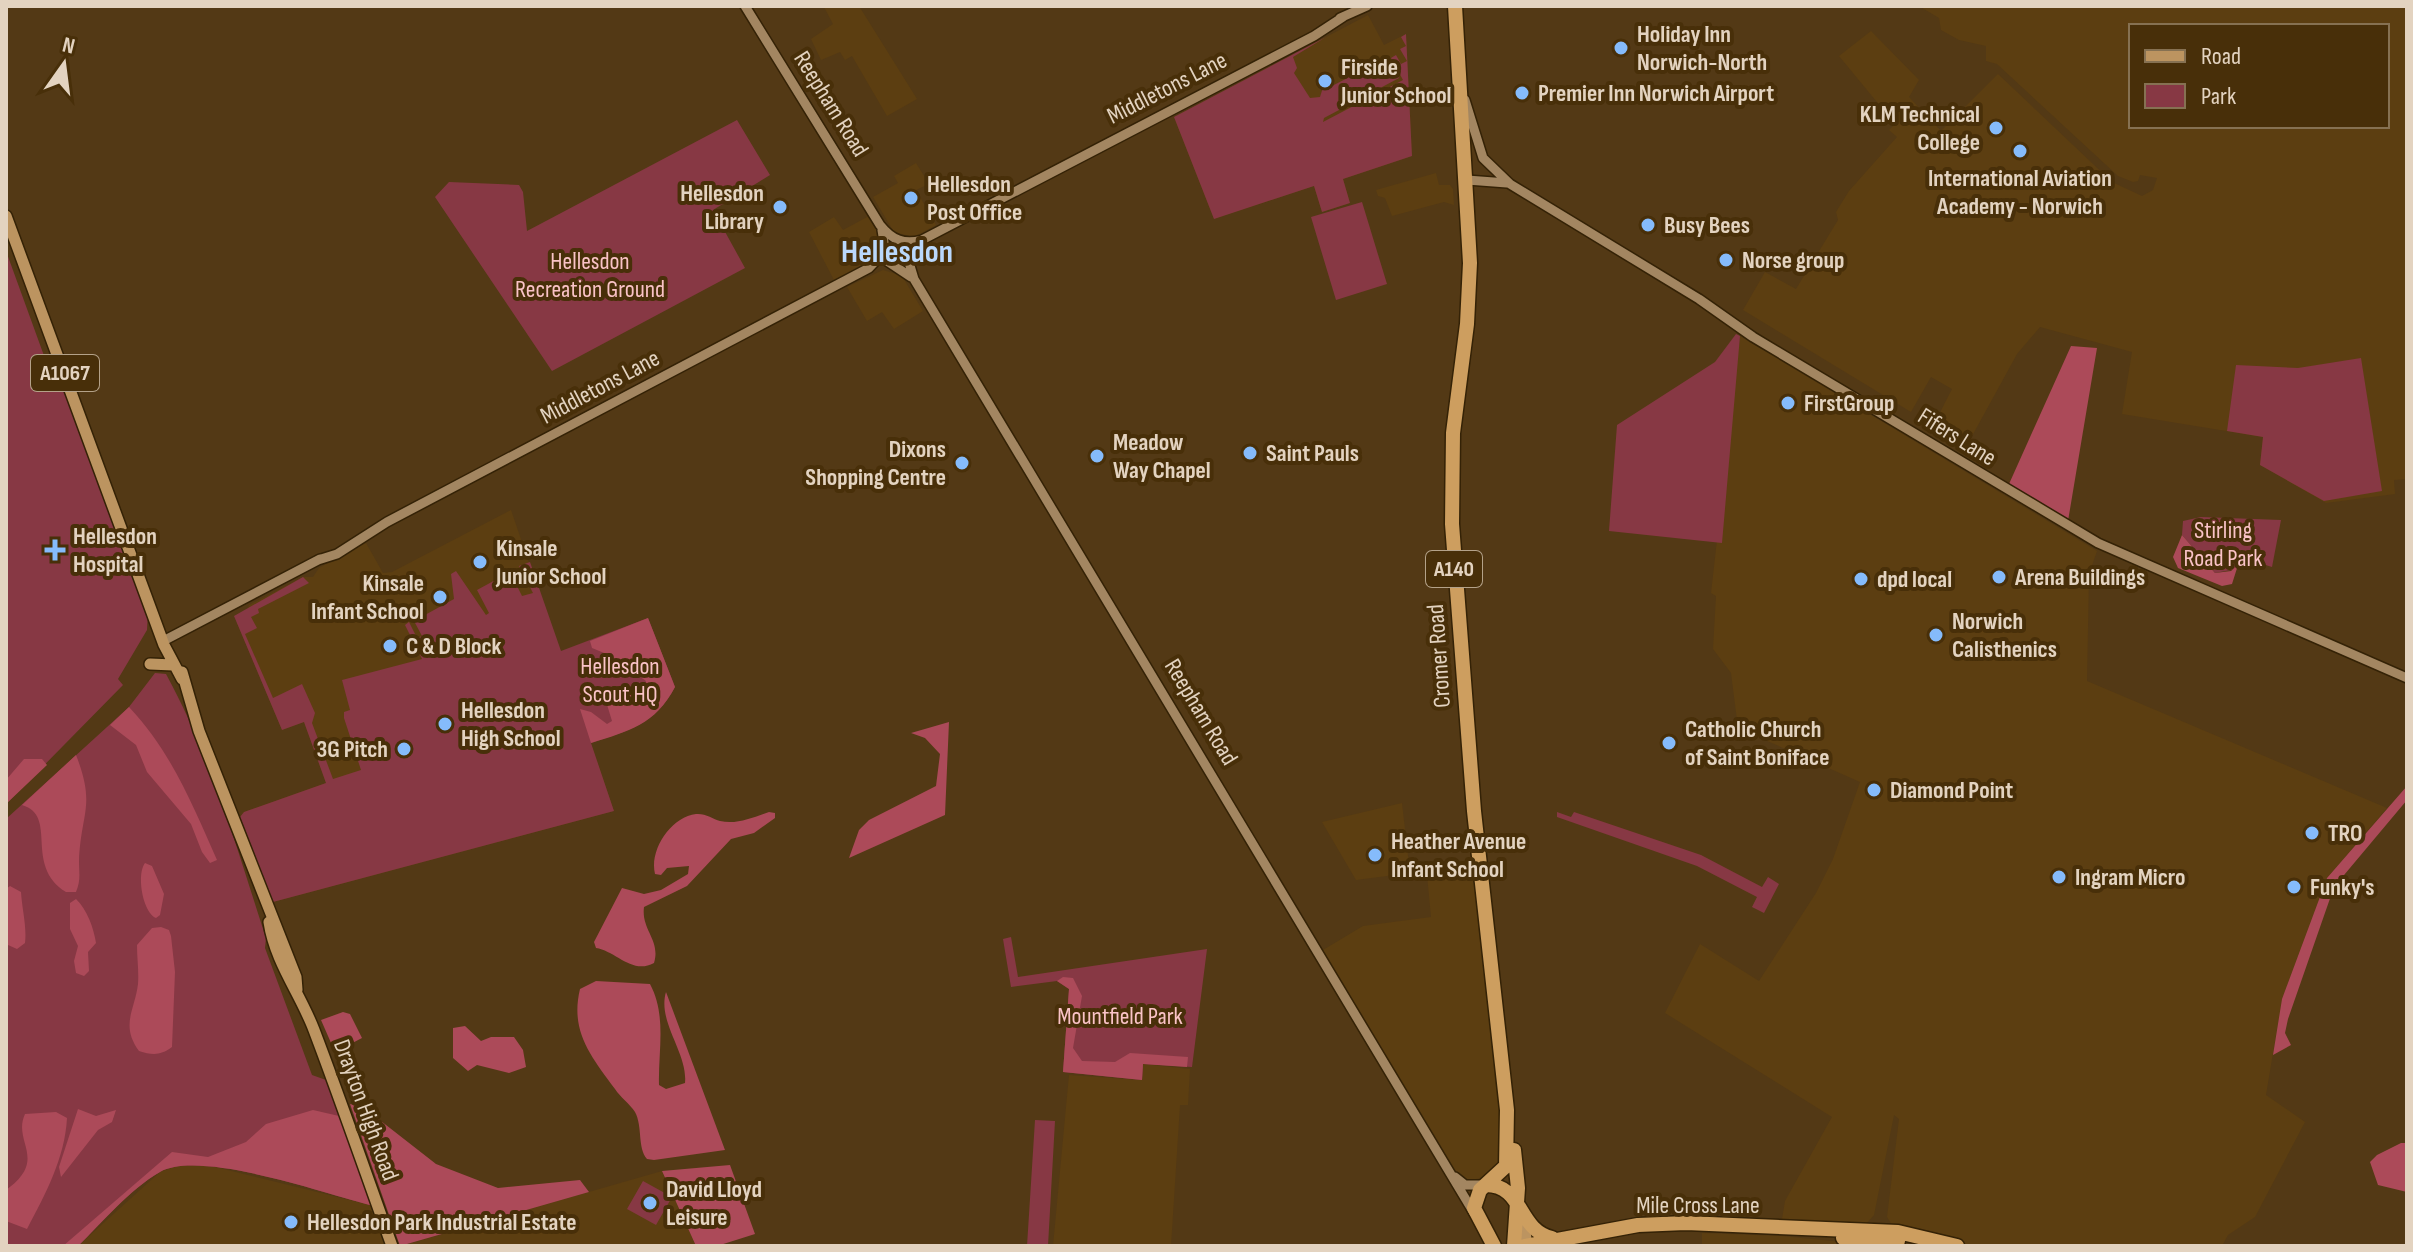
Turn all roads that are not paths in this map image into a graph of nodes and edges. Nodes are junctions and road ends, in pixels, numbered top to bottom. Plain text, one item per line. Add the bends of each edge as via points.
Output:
1 (745, 6) edge
2 (1367, 6) edge
3 (1455, 6) edge
4 (1461, 86) junction
5 (1467, 180) junction
6 (1510, 184) junction
7 (6, 216) edge
8 (880, 225) junction
9 (922, 240) junction
10 (900, 241) junction
11 (884, 251) junction
12 (908, 257) junction
13 (893, 265) junction
14 (869, 268) junction
15 (914, 279) junction
16 (166, 642) junction
17 (150, 664) dead end
18 (173, 665) junction
19 (2407, 678) edge
20 (182, 679) junction
21 (1507, 1110) junction
22 (1448, 1168) junction
23 (1486, 1185) junction
24 (1518, 1201) junction
25 (1476, 1216) junction
26 (1520, 1220) junction
27 (1780, 1227) junction
28 (1557, 1242) edge
29 (1490, 1243) edge
30 (392, 1246) edge
31 (1514, 1246) edge
32 (1526, 1246) edge
33 (1934, 1246) edge
34 (1957, 1246) edge

1 - 8 street, Reepham Road
2 - 9 street, Middletons Lane
3 - 4 highway, Cromer Road / A140
4 - 5 highway, Cromer Road / A140
4 - 6 street, Fifers Lane via 1479,150
5 - 6 street, Fifers Lane
5 - 21 highway, Cromer Road / A140 via 1469,299 1455,415 1452,524 1474,811
6 - 19 street, Fifers Lane via 2053,518 2117,552
7 - 16 main road, Drayton High Road / A1067
8 - 10 street, Reepham Road
8 - 11 street, Reepham Road
9 - 10 street, Middletons Lane
9 - 12 street, Middletons Lane
10 - 11 street
10 - 12 street, Reepham Road
11 - 13 street, Reepham Road
11 - 14 street, Middletons Lane
12 - 13 street
12 - 15 street, Reepham Road
13 - 14 street, Middletons Lane
13 - 15 street, Reepham Road
14 - 16 street, Middletons Lane
15 - 22 street, Reepham Road
16 - 18 main road, Drayton High Road / A1067
16 - 20 main road, Drayton High Road / A1067
17 - 18 main road
18 - 20 main road, Drayton High Road / A1067
20 - 30 main road, Drayton High Road / A1067
21 - 23 highway, Cromer Road / A140 via 1508,1162
21 - 24 highway, Cromer Road / A140
22 - 23 street via 1459,1182
22 - 25 street, Reepham Road
23 - 24 highway via 1506,1189
23 - 25 highway, A140 via 1475,1199
24 - 26 highway, Cromer Road / A140
25 - 29 highway, Reepham Road
26 - 28 highway
26 - 29 highway, Reepham Road via 1510,1239
26 - 31 highway, Cromer Road / A140
26 - 32 main road, Cromer Road
27 - 28 highway, Mile Cross Lane via 1658,1223
27 - 33 highway, Mile Cross Lane
27 - 34 highway, Mile Cross Lane via 1898,1232
28 - 32 highway, Mile Cross Lane

